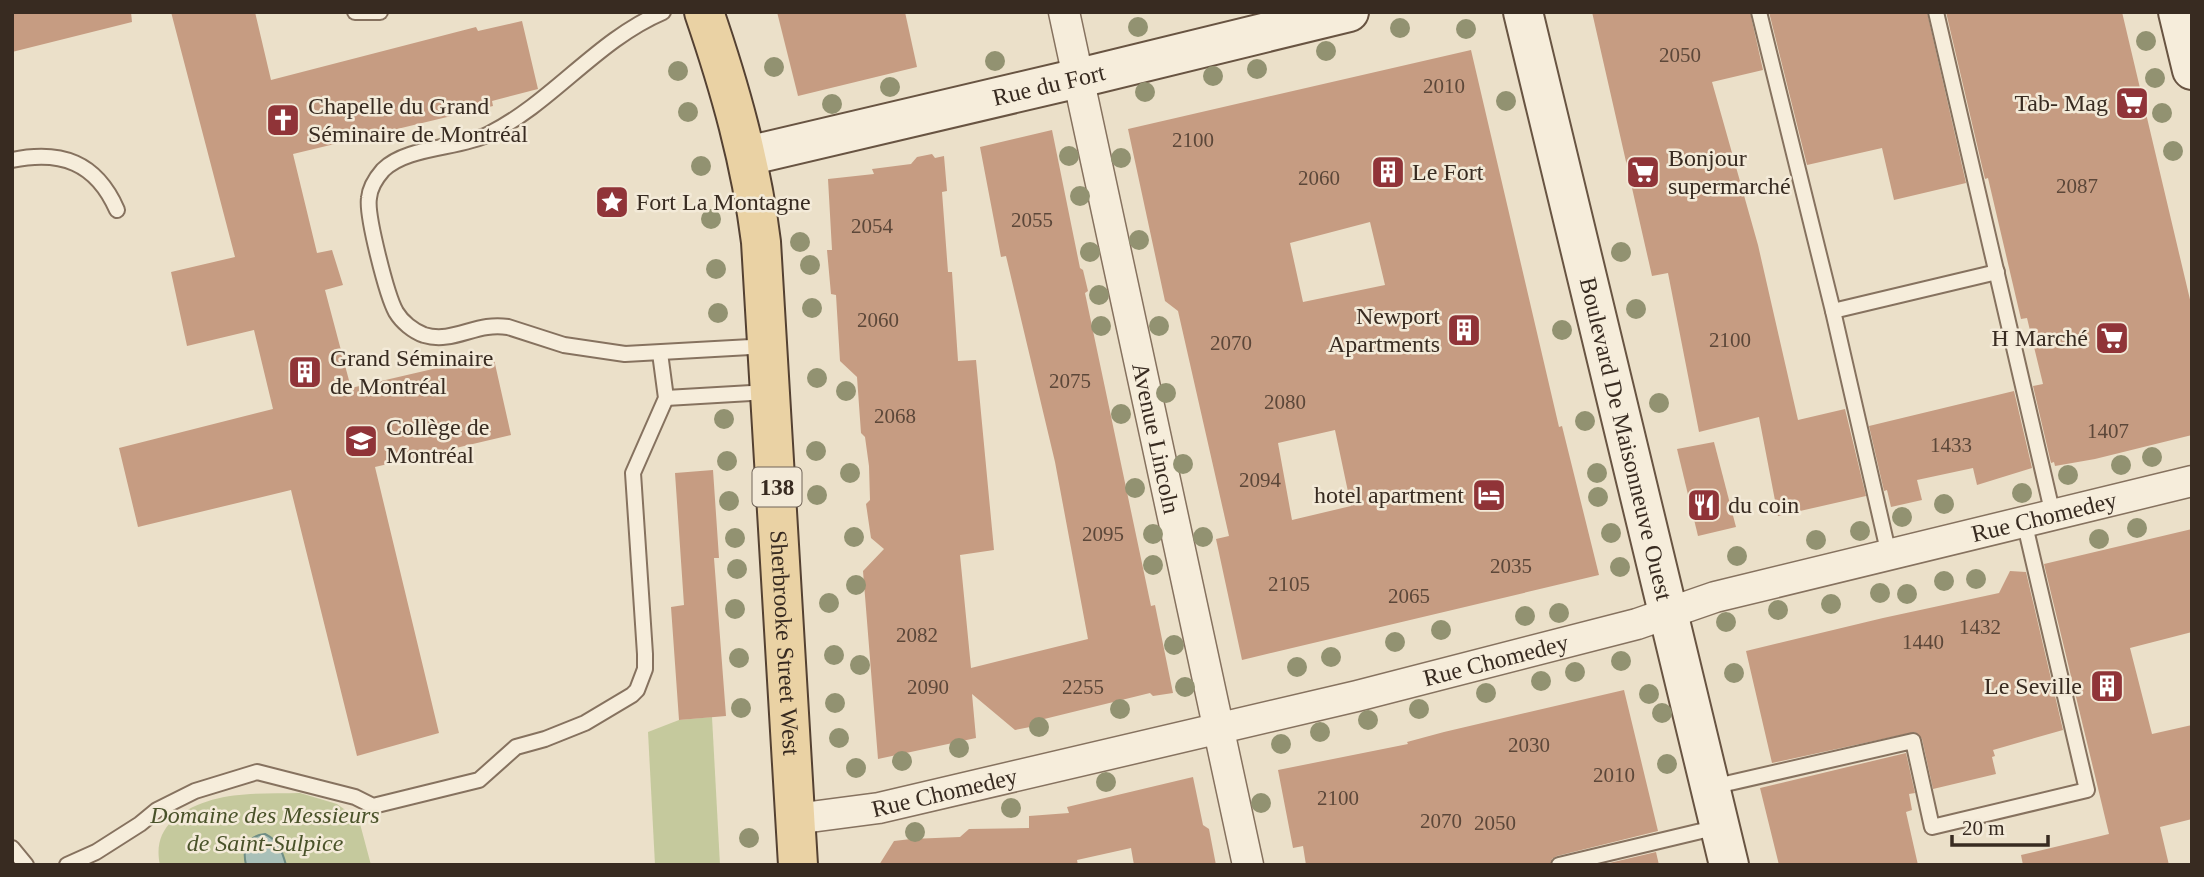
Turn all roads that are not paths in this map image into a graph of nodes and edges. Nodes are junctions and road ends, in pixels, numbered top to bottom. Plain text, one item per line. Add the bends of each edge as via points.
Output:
1 (355, 12) edge
2 (380, 12) edge
3 (663, 12) edge
4 (704, 12) edge
5 (1064, 12) edge
6 (1349, 12) edge
7 (1523, 12) edge
8 (1759, 12) edge
9 (1936, 12) edge
10 (2178, 12) edge
11 (2192, 70) edge
12 (1079, 78) junction
13 (747, 156) junction
14 (12, 160) edge
15 (117, 210) dead end
16 (1997, 272) junction
17 (1833, 311) junction
18 (769, 345) junction
19 (660, 353) junction
20 (771, 391) junction
21 (666, 398) junction
22 (2192, 481) edge
23 (2053, 515) junction
24 (2024, 522) junction
25 (1889, 555) junction
26 (1668, 614) junction
27 (1218, 728) junction
28 (1710, 787) junction
29 (795, 819) junction
30 (1720, 827) junction
31 (12, 848) edge
32 (26, 865) edge
33 (67, 865) edge
34 (798, 865) edge
35 (1248, 865) edge
36 (1559, 865) edge
37 (1729, 865) edge

1 - 2 lane
3 - 19 lane via 638,24 488,135 388,165 375,180 368,209 391,301 416,331 444,337 508,327 584,350
4 - 13 main road, Sherbrooke Street West / 138
5 - 12 street, Avenue Lincoln
6 - 12 street, Rue du Fort
7 - 26 street, Boulevard De Maisonneuve Ouest
8 - 17 lane
9 - 16 lane
10 - 11 street
12 - 13 street, Rue du Fort
12 - 27 street, Avenue Lincoln
13 - 18 main road, Sherbrooke Street West / 138 via 761,242
14 - 15 lane via 46,156 75,163 100,181
16 - 17 lane
16 - 23 lane
17 - 25 lane
18 - 19 lane
18 - 20 main road, Sherbrooke Street West / 138
19 - 21 lane
20 - 21 lane
20 - 29 main road, Sherbrooke Street West / 138
21 - 33 lane via 633,473 645,662 642,680 632,695 585,723 516,747 479,780 373,806 355,797 257,772 195,791
22 - 23 street, Rue Chomedey
23 - 24 street, Rue Chomedey
24 - 25 street, Rue Chomedey
24 - 28 lane via 2087,790 1932,827 1913,741
25 - 26 street, Rue Chomedey via 1715,597
26 - 27 street, Rue Chomedey via 1399,686
26 - 28 street, Boulevard De Maisonneuve Ouest
27 - 29 street, Rue Chomedey via 878,808
27 - 35 street, Avenue Lincoln
28 - 30 street, Boulevard De Maisonneuve Ouest
29 - 34 main road, 138
30 - 36 lane
30 - 37 street, Boulevard De Maisonneuve Ouest
31 - 32 lane

